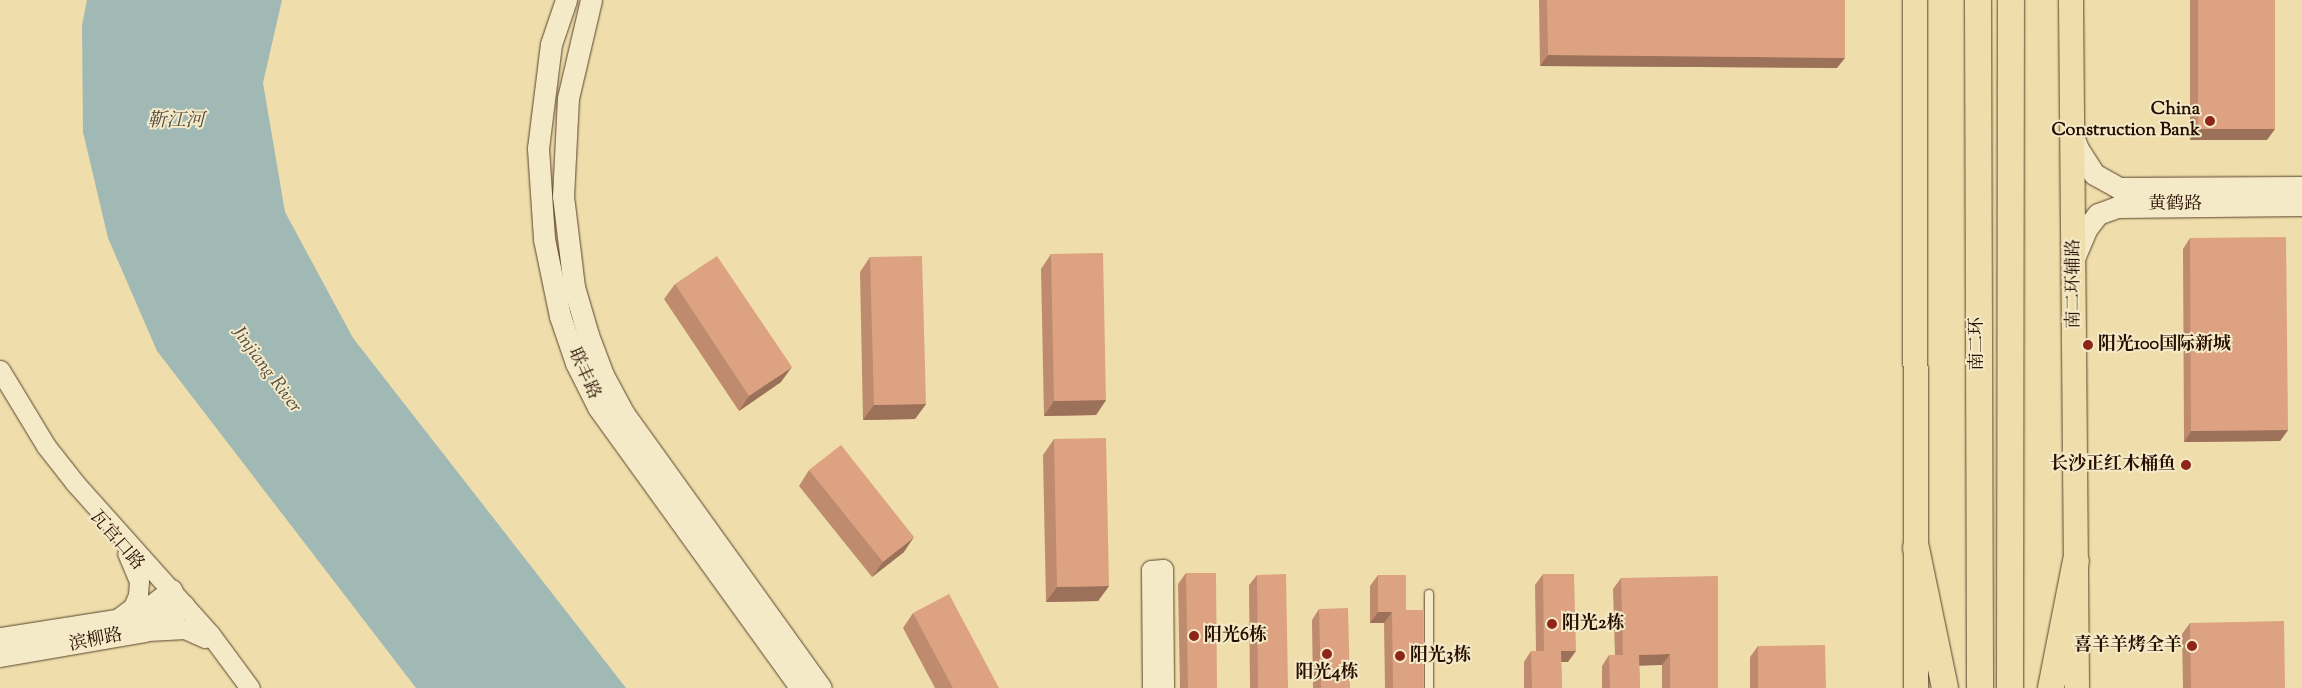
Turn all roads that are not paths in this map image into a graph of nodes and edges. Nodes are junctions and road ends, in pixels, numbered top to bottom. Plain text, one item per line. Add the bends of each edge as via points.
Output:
1 (566, 0) edge
2 (591, 0) edge
3 (1915, 0) edge
4 (1978, 0) edge
5 (2011, 0) edge
6 (2071, 0) edge
7 (2073, 136) junction
8 (2302, 187) edge
9 (2302, 205) edge
10 (2075, 256) junction
11 (0, 370) edge
12 (0, 386) edge
13 (1916, 548) junction
14 (127, 553) junction
15 (2076, 561) junction
16 (1429, 594) dead end
17 (175, 600) junction
18 (114, 620) junction
19 (144, 631) junction
20 (0, 638) edge
21 (204, 638) junction
22 (0, 656) edge
23 (241, 688) edge
24 (250, 688) edge
25 (801, 688) edge
26 (821, 688) edge
27 (1152, 688) edge
28 (1164, 688) edge
29 (1429, 688) edge
30 (1916, 688) edge
31 (1945, 688) edge
32 (1980, 688) edge
33 (2010, 688) edge
34 (2051, 688) edge
35 (2077, 688) edge

1 - 25 main road, 联丰路 via 551,44 538,148 544,239 566,335 598,407 622,444 747,608
2 - 26 main road, 联丰路 via 568,98 563,179 570,259 588,336 603,375 624,414
3 - 13 main road
4 - 32 highway, 南二环
5 - 33 highway, 南二环
6 - 7 main road, 南二环辅路
7 - 8 main road via 2094,174 2120,188
7 - 10 main road, 南二环辅路
9 - 10 main road, 黄鹤路 via 2117,207 2098,214 2087,228
10 - 15 main road, 南二环辅路
11 - 17 street via 46,446
12 - 14 street, 瓦官口路 via 64,481
13 - 30 main road
13 - 31 highway
14 - 17 street, 瓦官口路
14 - 18 street via 139,581 138,595 126,615
15 - 34 highway
15 - 35 main road, 南二环辅路
16 - 29 lane
17 - 18 main road, 滨柳路
17 - 19 main road, 滨柳路
17 - 21 street, 瓦官口路
17 - 24 street via 210,634
18 - 20 main road, 滨柳路
19 - 21 street via 179,629
19 - 22 main road, 滨柳路
21 - 23 street, 瓦官口路
27 - 28 street via 1151,570 1162,569

